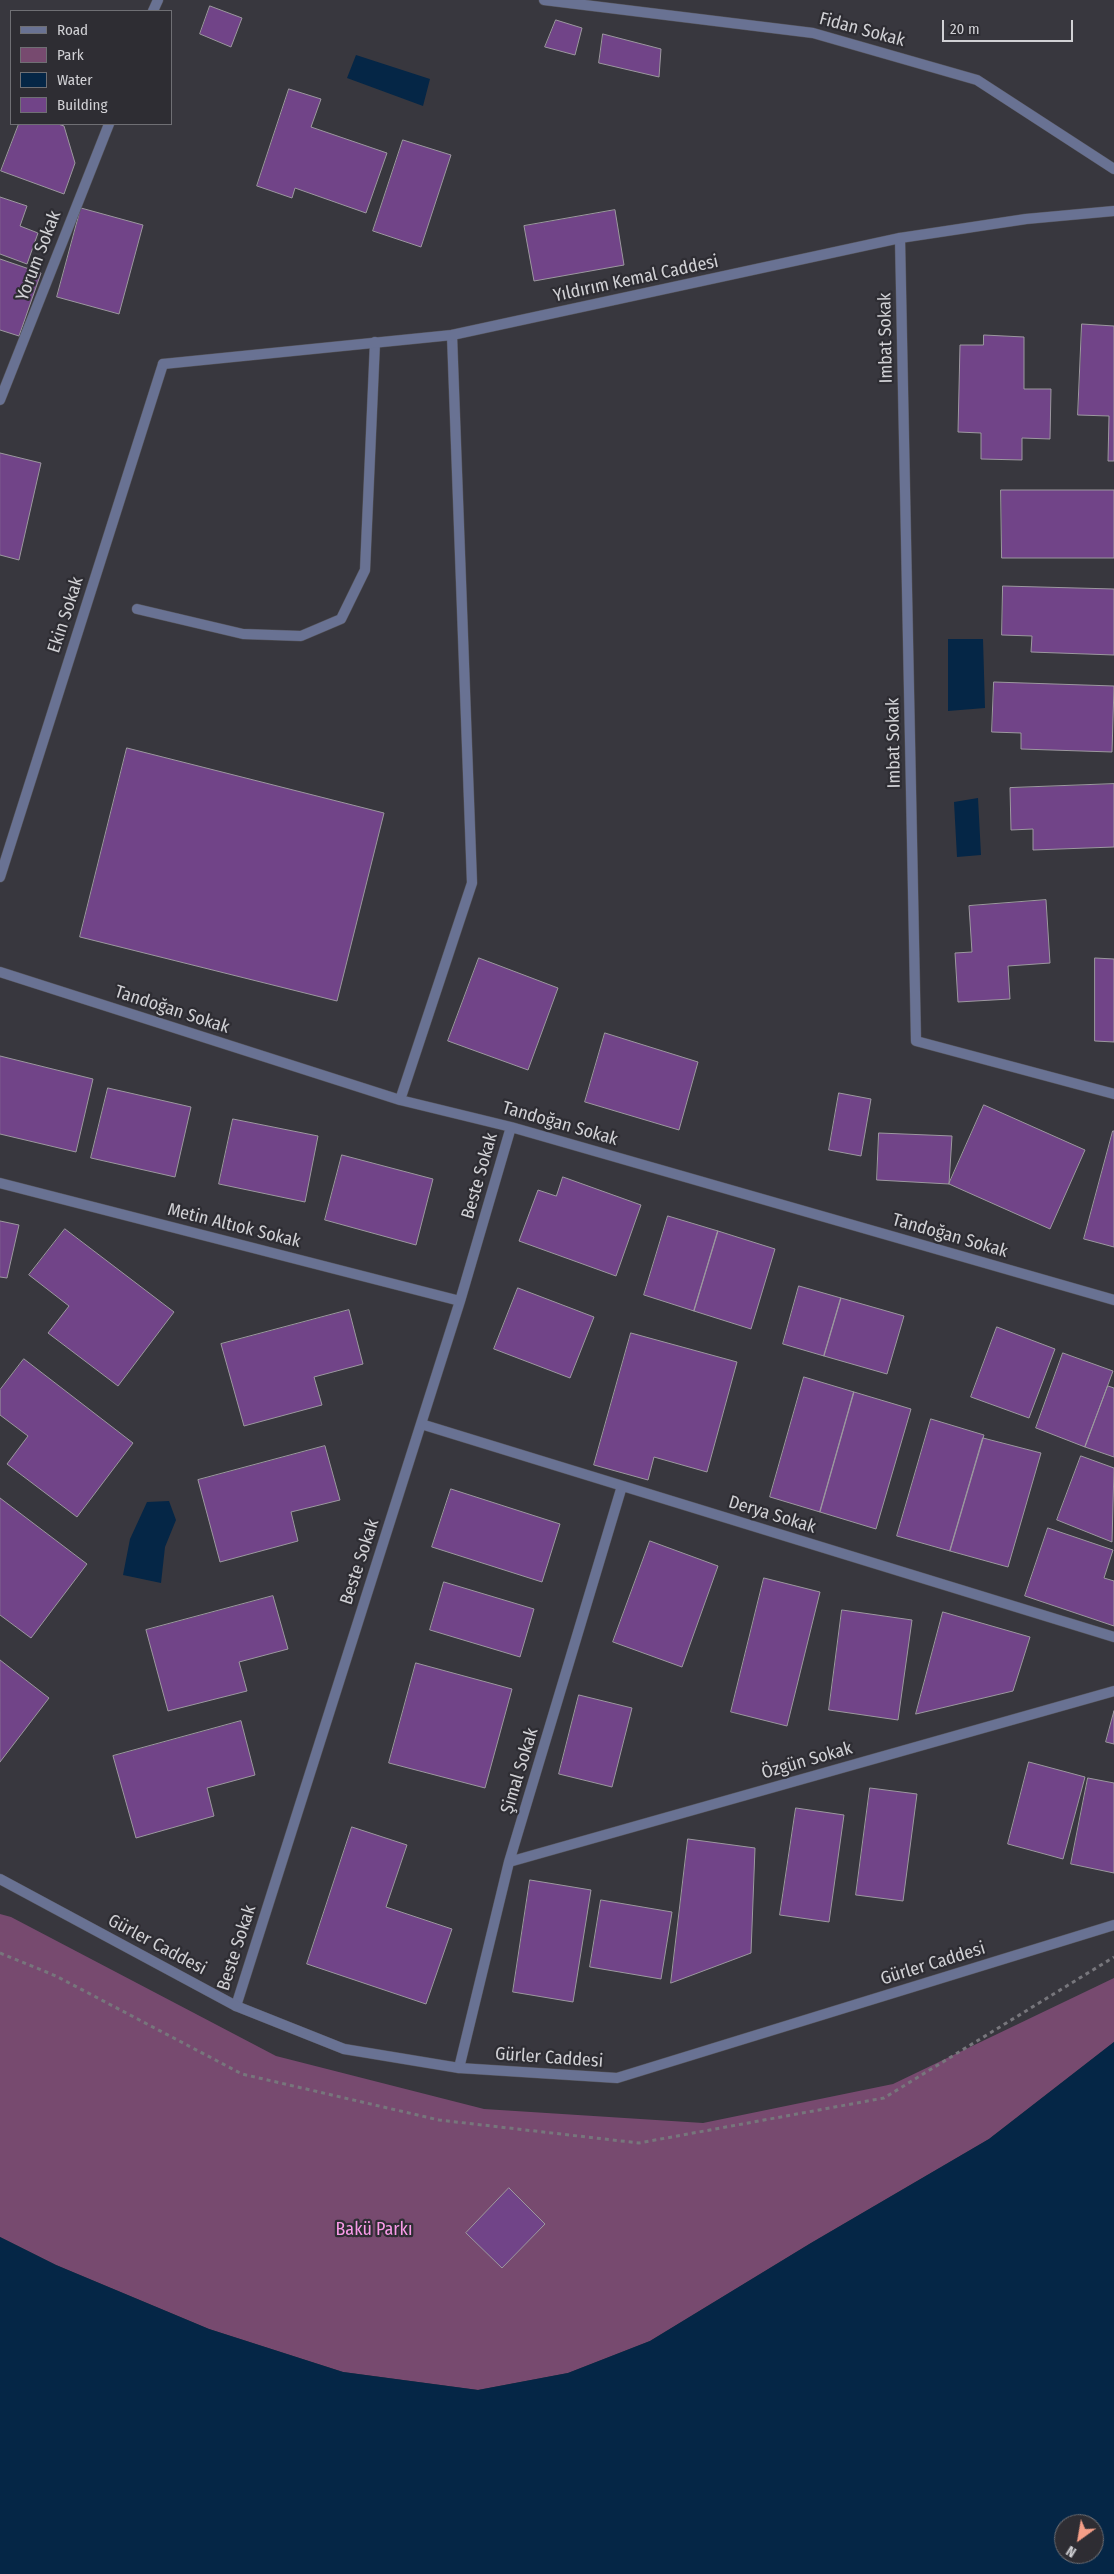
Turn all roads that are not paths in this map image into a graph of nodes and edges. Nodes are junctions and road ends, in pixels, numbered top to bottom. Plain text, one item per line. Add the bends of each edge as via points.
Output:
1 (544, 0) edge
2 (109, 125) edge
3 (1114, 169) edge
4 (1114, 211) edge
5 (900, 238) junction
6 (452, 335) junction
7 (376, 342) junction
8 (163, 364) joint
9 (0, 400) edge
10 (137, 609) dead end
11 (0, 877) edge
12 (0, 972) edge
13 (1114, 1094) edge
14 (400, 1100) junction
15 (511, 1126) junction
16 (0, 1183) edge
17 (1114, 1300) edge
18 (460, 1301) junction
19 (421, 1424) junction
20 (622, 1486) junction
21 (1114, 1637) edge
22 (1114, 1691) edge
23 (509, 1862) junction
24 (0, 1879) edge
25 (1114, 1925) edge
26 (236, 2006) junction
27 (459, 2068) junction

1 - 3 street, Fidan Sokak via 813,33 977,80
2 - 9 street, Yorum Sokak
4 - 5 street, Yıldırım Kemal Caddesi via 1026,219
5 - 6 street, Yıldırım Kemal Caddesi
5 - 13 street, Imbat Sokak via 916,1042
6 - 7 street, Yıldırım Kemal Caddesi
6 - 14 street via 472,883
7 - 8 street, Yıldırım Kemal Caddesi
7 - 10 street via 365,570 341,619 301,636 253,634
8 - 11 street, Ekin Sokak
12 - 14 street, Tandoğan Sokak
14 - 15 street, Tandoğan Sokak
15 - 17 street, Tandoğan Sokak
15 - 18 street, Beste Sokak
16 - 18 street, Metin Altıok Sokak
18 - 19 street, Beste Sokak
19 - 20 street, Derya Sokak
19 - 26 street, Beste Sokak
20 - 21 street, Derya Sokak
20 - 23 street, Şimal Sokak
22 - 23 street, Özgün Sokak
23 - 27 street, Şimal Sokak
24 - 26 street, Gürler Caddesi
25 - 27 street, Gürler Caddesi via 617,2078
26 - 27 street, Gürler Caddesi via 344,2049

